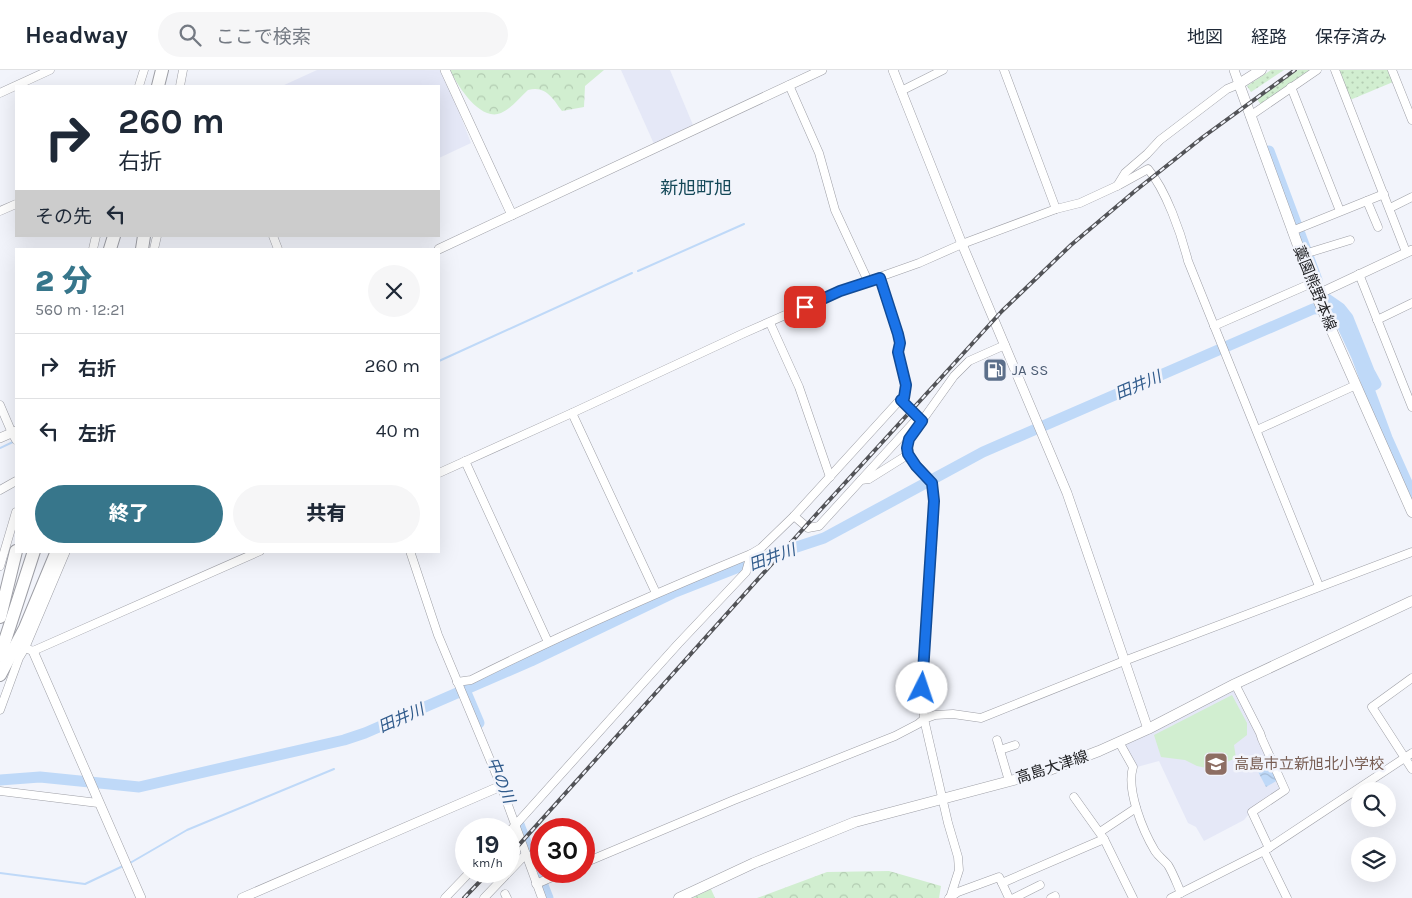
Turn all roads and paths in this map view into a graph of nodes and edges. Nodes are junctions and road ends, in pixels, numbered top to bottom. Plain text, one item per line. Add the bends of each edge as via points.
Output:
1 (50, 70) edge
2 (144, 70) edge
3 (183, 70) edge
4 (444, 70) edge
5 (822, 70) edge
6 (893, 70) edge
7 (943, 70) edge
8 (1004, 70) edge
9 (1234, 70) edge
10 (1261, 70) edge
11 (1317, 70) edge
12 (1335, 70) edge
13 (1392, 70) edge
14 (162, 71) edge
15 (1238, 84) junction
16 (17, 85) edge
17 (139, 85) edge
18 (158, 85) edge
19 (180, 85) edge
20 (789, 85) junction
21 (15, 86) edge
22 (1291, 87) junction
23 (901, 91) junction
24 (0, 93) edge
25 (1250, 116) junction
26 (1412, 120) edge
27 (1117, 186) junction
28 (1384, 194) junction
29 (1412, 197) edge
30 (1367, 201) junction
31 (15, 204) edge
32 (1056, 208) junction
33 (1390, 208) junction
34 (0, 211) edge
35 (1340, 211) junction
36 (512, 215) junction
37 (1378, 227) dead end
38 (1292, 231) junction
39 (1350, 240) dead end
40 (962, 244) junction
41 (440, 249) edge
42 (1409, 251) edge
43 (1306, 254) junction
44 (1359, 274) junction
45 (880, 278) junction
46 (868, 281) junction
47 (1312, 283) junction
48 (1317, 298) junction
49 (1412, 303) edge
50 (1377, 320) junction
51 (770, 323) junction
52 (1214, 326) junction
53 (1005, 346) junction
54 (1356, 385) junction
55 (901, 400) junction
56 (0, 405) edge
57 (1412, 407) edge
58 (572, 413) junction
59 (922, 421) junction
60 (1257, 430) junction
61 (15, 435) edge
62 (0, 438) edge
63 (908, 454) junction
64 (465, 462) junction
65 (440, 473) edge
66 (830, 477) junction
67 (861, 480) junction
68 (15, 482) edge
69 (0, 490) edge
70 (1412, 512) edge
71 (15, 515) edge
72 (794, 516) junction
73 (1412, 552) edge
74 (16, 553) edge
75 (33, 553) edge
76 (56, 553) edge
77 (65, 553) edge
78 (255, 553) edge
79 (411, 553) edge
80 (751, 556) junction
81 (0, 566) edge
82 (1318, 586) junction
83 (656, 593) junction
84 (1412, 601) edge
85 (0, 617) edge
86 (548, 642) junction
87 (29, 650) junction
88 (0, 656) edge
89 (1124, 661) junction
90 (0, 675) edge
91 (1412, 678) edge
92 (457, 682) junction
93 (1235, 684) junction
94 (0, 710) edge
95 (924, 719) junction
96 (1148, 728) junction
97 (997, 740) dead end
98 (1119, 742) junction
99 (1015, 745) dead end
100 (1000, 750) junction
101 (1408, 755) edge
102 (1412, 769) edge
103 (1009, 781) junction
104 (501, 786) junction
105 (0, 791) edge
106 (1074, 797) dead end
107 (943, 798) junction
108 (98, 803) junction
109 (1136, 808) junction
110 (513, 818) edge
111 (520, 821) edge
112 (1102, 835) junction
113 (520, 837) edge
114 (1266, 849) junction
115 (526, 854) junction
116 (595, 859) edge
117 (459, 883) edge
118 (1002, 883) junction
119 (536, 884) joint
120 (1040, 886) dead end
121 (1182, 893) junction
122 (140, 898) edge
123 (242, 898) edge
124 (445, 898) edge
125 (484, 898) edge
126 (542, 898) edge
127 (679, 898) edge
128 (950, 898) edge
129 (1009, 898) edge
130 (1014, 898) edge
131 (1133, 898) edge
132 (1171, 898) edge
133 (1287, 898) edge

1 - 16 street
2 - 17 street
3 - 19 street
4 - 36 street
5 - 20 street
6 - 23 street
7 - 23 street
8 - 32 street
9 - 15 street
10 - 15 main road
11 - 22 street
12 - 28 street
13 - 26 street
14 - 18 highway
15 - 25 main road, 藁園熊野本線
15 - 27 street via 1160,140 1125,173
20 - 36 street
20 - 46 street via 819,153 835,210
21 - 24 street
22 - 25 street
22 - 35 street
23 - 40 street
25 - 38 main road, 藁園熊野本線
27 - 32 street via 1080,203
27 - 52 street via 1148,169 1157,179
28 - 30 street
28 - 33 street
29 - 33 street
30 - 35 street
30 - 37 street
31 - 34 street
32 - 40 street
33 - 42 street
35 - 38 street
36 - 41 street
38 - 43 main road, 藁園熊野本線
39 - 43 street
40 - 45 street
40 - 53 street
42 - 44 street
43 - 47 main road, 藁園熊野本線
44 - 48 street
44 - 50 street
45 - 46 street
45 - 55 street via 900,343 898,352 906,385
46 - 51 street
47 - 48 main road, 藁園熊野本線
47 - 52 street
48 - 54 main road, 藁園熊野本線
49 - 50 street
50 - 57 street
51 - 58 street
51 - 66 street via 798,387
52 - 60 street
53 - 59 street via 969,361 954,376
53 - 89 street via 1066,493
54 - 60 street
54 - 70 main road, 藁園熊野本線
55 - 59 street
55 - 66 street
56 - 61 street
58 - 64 street
58 - 83 street
59 - 63 street via 909,439
59 - 67 street via 915,421
60 - 82 street
61 - 62 street
63 - 67 street via 869,479
63 - 95 street via 931,483 934,501 922,688
64 - 65 street
64 - 86 street
66 - 72 street
67 - 72 street via 819,526 808,528
68 - 69 street
71 - 81 street
72 - 80 street
73 - 82 street
74 - 85 highway
75 - 88 highway
76 - 90 highway via 25,628
77 - 87 street
78 - 87 street
79 - 92 street
80 - 83 street
80 - 111 street via 746,572
82 - 89 street
83 - 86 street
84 - 93 main road, 高島大津線
86 - 92 street via 471,680
87 - 94 street via 17,658
87 - 108 street
89 - 95 street via 981,718 953,714
89 - 96 street
91 - 101 street via 1372,707
92 - 104 street
93 - 96 main road, 高島大津線
93 - 114 street via 1285,790 1252,812
95 - 107 street
95 - 116 street via 895,736
96 - 98 main road, 高島大津線
97 - 100 street
98 - 103 main road, 高島大津線 via 1044,772
98 - 109 street via 1133,767
99 - 100 street
100 - 103 street
101 - 102 street
101 - 114 street
103 - 107 main road, 高島大津線
104 - 110 street
104 - 123 street
105 - 108 street
106 - 112 street
107 - 127 main road, 高島大津線 via 855,822
107 - 128 street via 959,870
108 - 122 street
109 - 112 street
109 - 121 street via 1155,850 1166,862
112 - 118 street
112 - 131 street
113 - 115 street
114 - 121 street
114 - 133 street
115 - 119 street
115 - 125 street
117 - 124 street
118 - 128 street via 999,877
118 - 129 street
119 - 126 street
120 - 130 street
121 - 132 street

